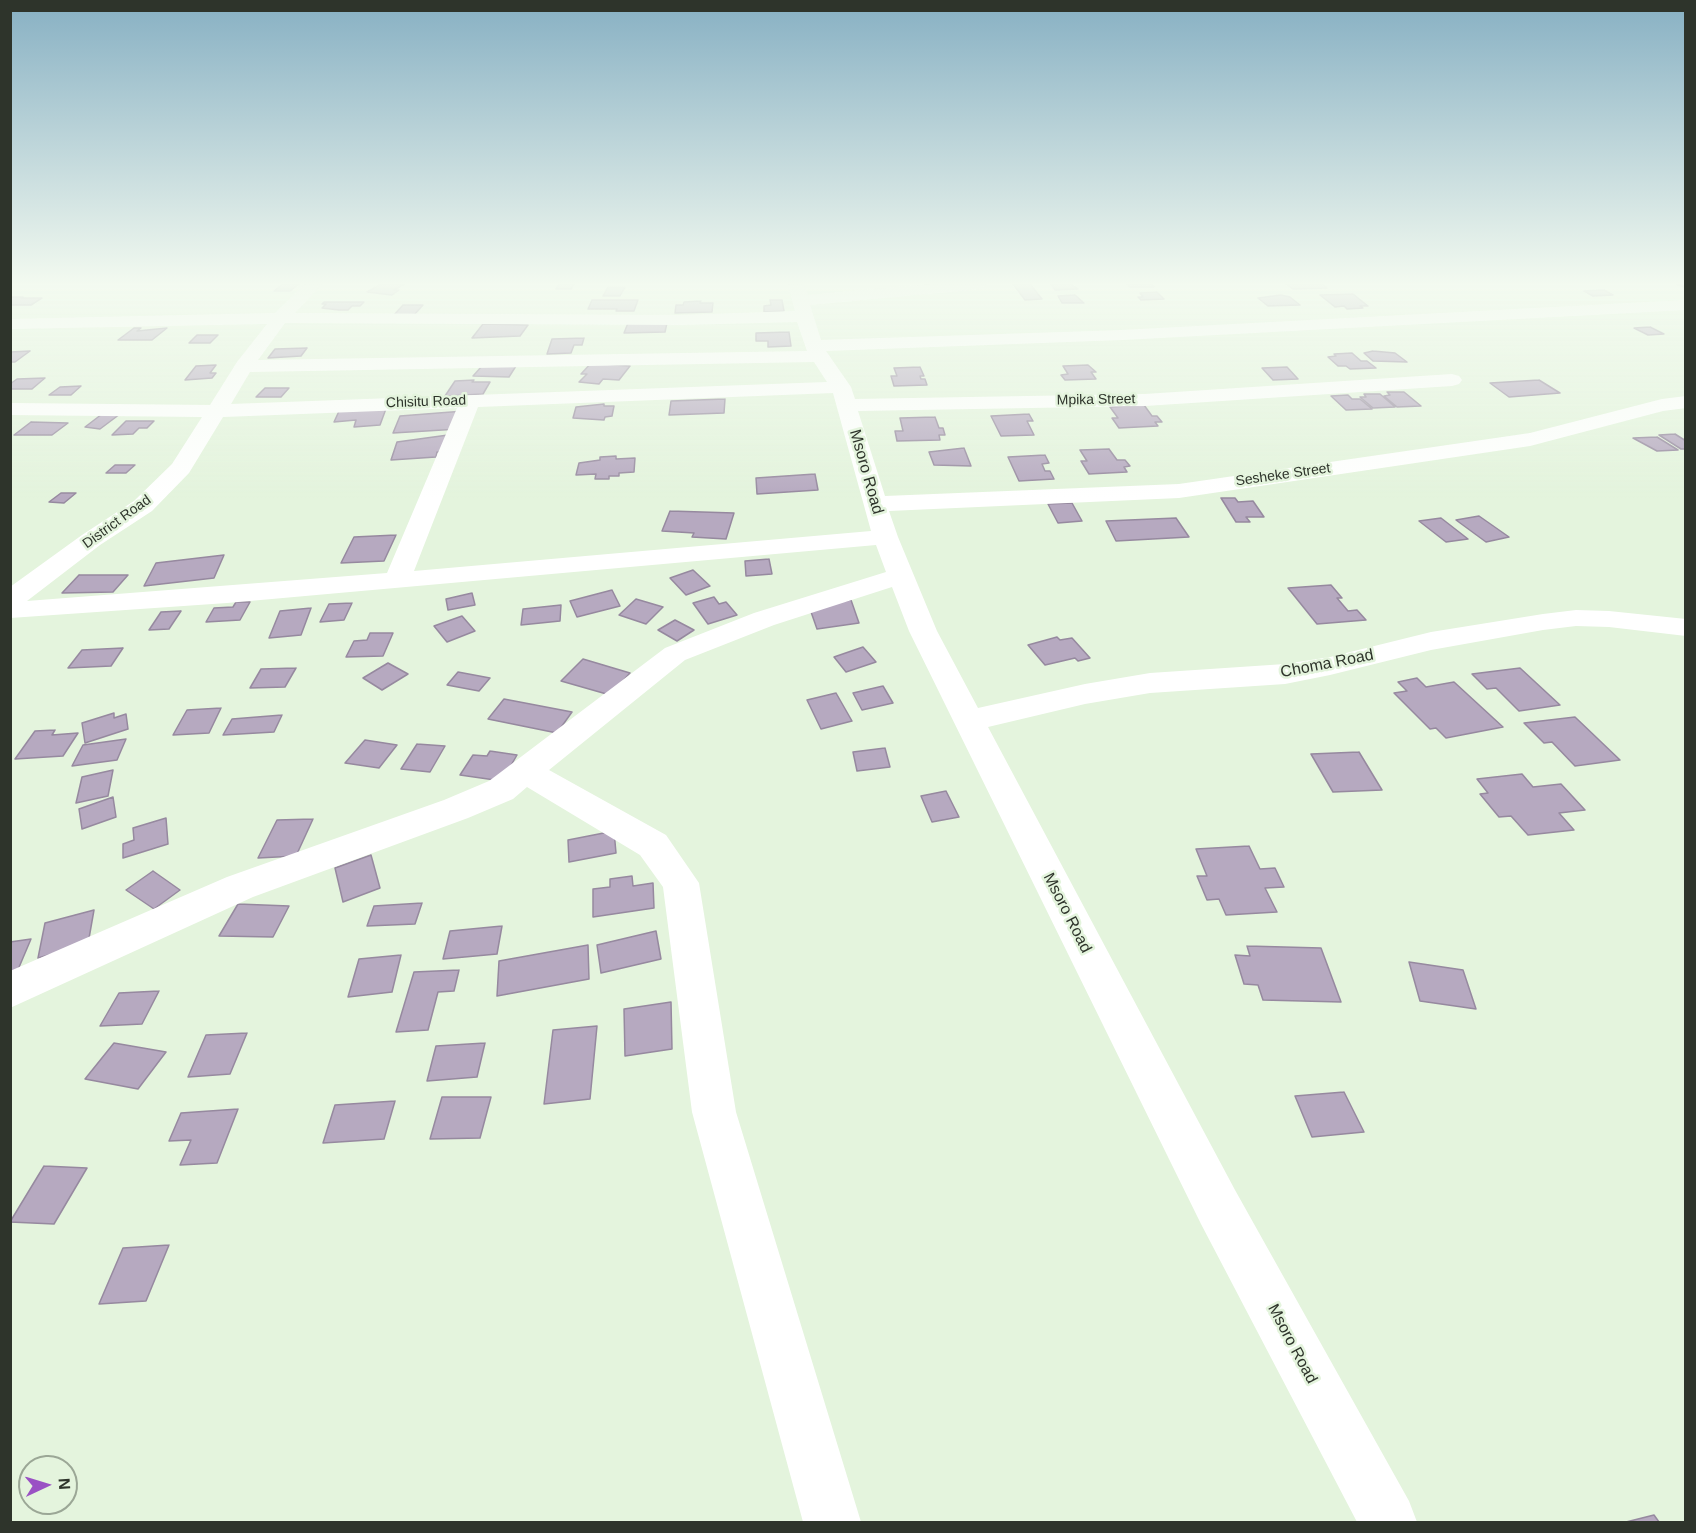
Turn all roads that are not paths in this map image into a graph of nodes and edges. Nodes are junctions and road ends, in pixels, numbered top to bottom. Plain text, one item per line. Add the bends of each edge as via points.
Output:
1 (252, 356) edge
2 (372, 356) edge
3 (824, 356) edge
4 (244, 366) junction
5 (1452, 380) dead end
6 (844, 396) junction
7 (471, 400) junction
8 (1686, 402) edge
9 (10, 409) edge
10 (216, 411) junction
11 (880, 521) junction
12 (901, 576) junction
13 (396, 580) junction
14 (10, 600) edge
15 (10, 610) edge
16 (1686, 627) edge
17 (969, 722) junction
18 (525, 771) junction
19 (10, 990) edge
20 (832, 1522) edge
21 (1388, 1522) edge

1 - 4 street, District Road
2 - 4 street
3 - 6 street, Msoro Road
4 - 10 street, District Road
5 - 6 street, Mpika Street via 1145,400
6 - 7 street, Chisitu Road
6 - 11 street, Msoro Road
7 - 10 street, Chisitu Road
7 - 13 street
8 - 11 street, Sesheke Street via 1530,439 1179,490
9 - 10 street, Chisitu Road
10 - 14 street, District Road via 181,468 143,506
11 - 12 street, Msoro Road
11 - 13 street, Sesheke Street
12 - 17 street, Msoro Road via 923,631
12 - 18 street via 764,619 675,654
13 - 15 street, Sesheke Street
16 - 17 street, Choma Road via 1609,619 1543,622 1431,641 1285,674 1150,683 1096,692
17 - 21 street, Msoro Road via 1218,1207
18 - 19 street via 501,790 474,802 240,886
18 - 20 street via 653,845 681,883 714,1112

